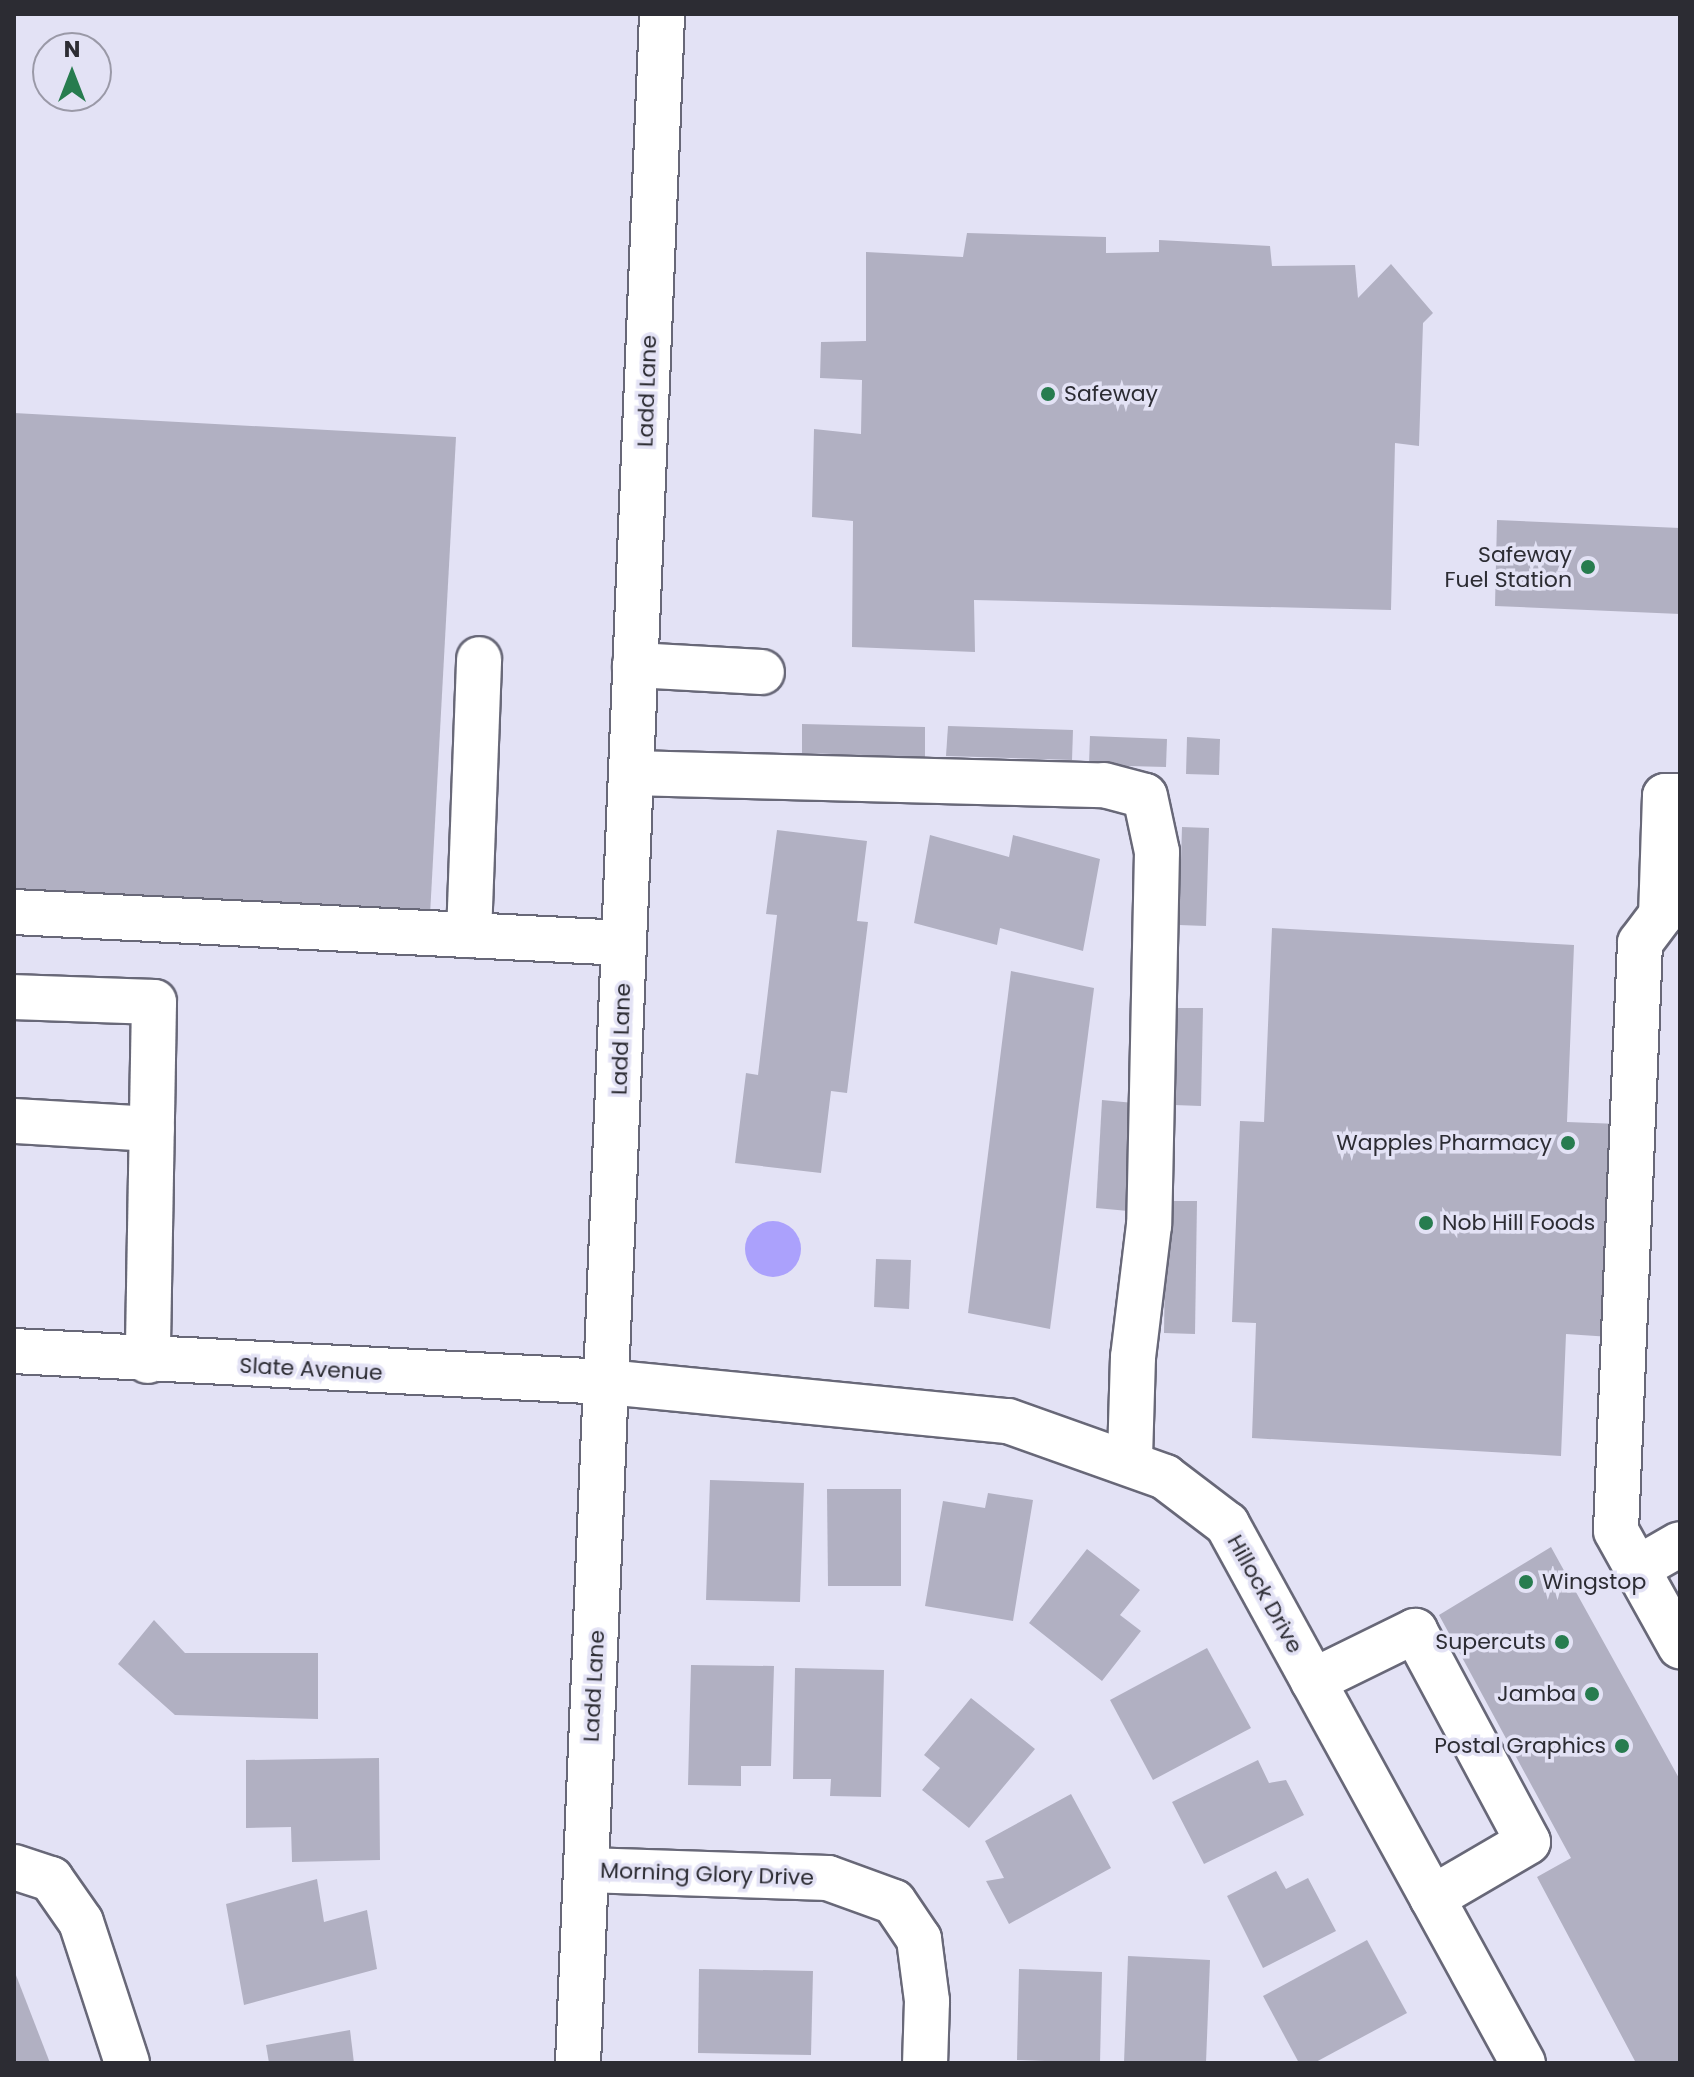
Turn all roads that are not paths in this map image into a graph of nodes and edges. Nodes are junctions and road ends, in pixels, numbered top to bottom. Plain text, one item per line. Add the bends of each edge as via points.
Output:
1 (662, 14) edge
2 (479, 659) dead end
3 (635, 665) junction
4 (762, 672) dead end
5 (631, 773) junction
6 (1680, 796) edge
7 (14, 912) edge
8 (469, 935) junction
9 (624, 943) junction
10 (14, 997) edge
11 (14, 1121) edge
12 (152, 1129) junction
13 (14, 1351) edge
14 (148, 1361) junction
15 (607, 1382) junction
16 (1130, 1461) junction
17 (1680, 1544) edge
18 (1638, 1568) junction
19 (1680, 1646) edge
20 (1313, 1681) junction
21 (586, 1870) junction
22 (32, 1873) edge
23 (1432, 1898) junction
24 (127, 2063) edge
25 (578, 2063) edge
26 (925, 2063) edge
27 (1523, 2063) edge

1 - 3 street, Ladd Lane
2 - 8 street
3 - 4 street
3 - 5 street, Ladd Lane
5 - 9 street, Ladd Lane
5 - 16 street via 1104,785 1145,796 1157,852 1150,1210 1133,1357
6 - 18 street via 1665,796 1661,915 1640,943 1616,1531
7 - 8 street
8 - 9 street
9 - 15 street, Ladd Lane
10 - 12 street via 154,1002
11 - 12 street
12 - 14 street
13 - 14 street, Slate Avenue
14 - 15 street, Slate Avenue
15 - 16 street, Hillock Drive via 1008,1421
15 - 21 street, Ladd Lane
16 - 20 street, Hillock Drive via 1165,1477 1227,1524
17 - 18 street
18 - 19 street
20 - 23 street, Hillock Drive
20 - 23 street via 1415,1631 1528,1842
21 - 25 street, Ladd Lane
21 - 26 street, Morning Glory Drive via 828,1878 894,1902 919,1939 927,2001
22 - 24 street via 81,1922
23 - 27 street, Hillock Drive

